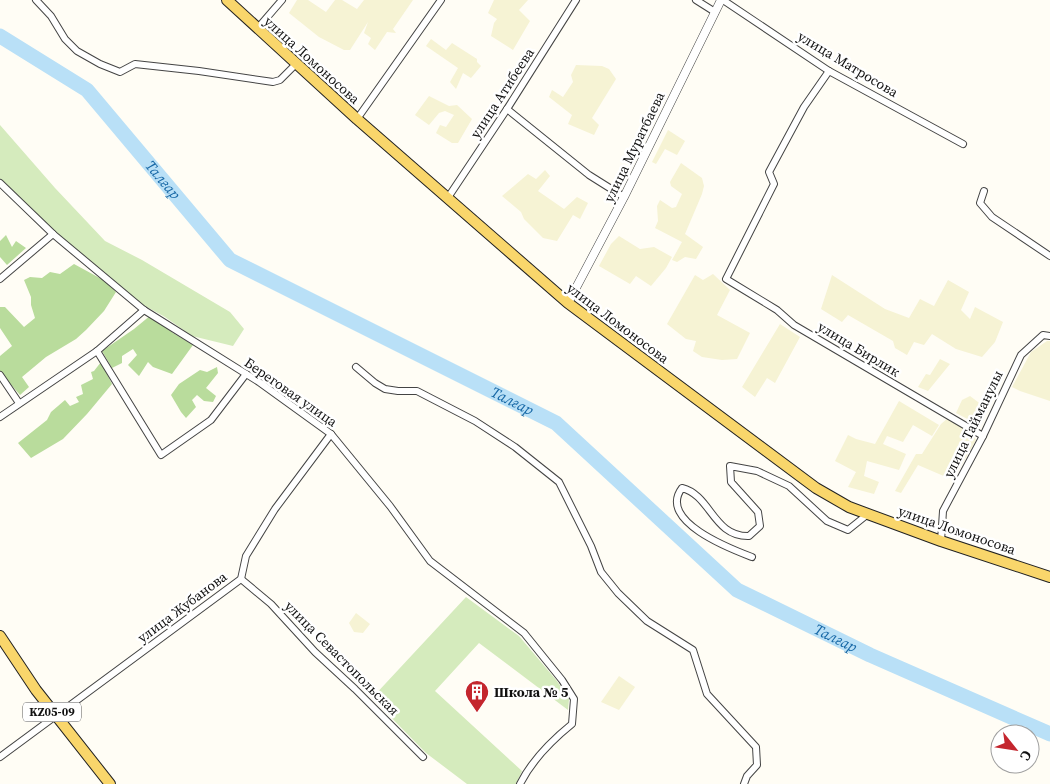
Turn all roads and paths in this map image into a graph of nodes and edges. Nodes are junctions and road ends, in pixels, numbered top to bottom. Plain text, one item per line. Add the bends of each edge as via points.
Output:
1 (36, 0) edge
2 (227, 0) edge
3 (282, 0) edge
4 (441, 0) edge
5 (576, 0) edge
6 (696, 0) edge
7 (722, 0) edge
8 (715, 12) junction
9 (257, 28) junction
10 (296, 64) junction
11 (829, 71) junction
12 (507, 109) junction
13 (357, 120) junction
14 (963, 144) dead end
15 (0, 183) edge
16 (984, 191) dead end
17 (624, 196) junction
18 (447, 199) junction
19 (53, 234) junction
20 (1050, 256) edge
21 (0, 279) edge
22 (568, 303) junction
23 (144, 310) junction
24 (1050, 336) edge
25 (98, 351) junction
26 (356, 367) dead end
27 (246, 374) junction
28 (0, 375) edge
29 (19, 403) junction
30 (0, 417) edge
31 (331, 434) junction
32 (983, 436) junction
33 (868, 514) junction
34 (941, 541) junction
35 (752, 557) dead end
36 (1050, 577) edge
37 (241, 579) junction
38 (0, 636) edge
39 (56, 717) junction
40 (0, 756) edge
41 (423, 758) dead end
42 (110, 784) edge
43 (520, 784) edge
44 (744, 784) edge

1 - 10 street via 77,52 120,72 135,64 273,82 280,80
2 - 9 main road, улица Ломоносова
3 - 9 street
4 - 13 street
5 - 12 street, улица Атибеева
6 - 8 street
7 - 8 street, улица Муратбаева
7 - 11 street, улица Матросова
8 - 17 street, улица Муратбаева
9 - 10 main road, улица Ломоносова
10 - 13 main road, улица Ломоносова
11 - 14 street, улица Матросова
11 - 32 street, улица Бирлик via 804,108 769,172 774,184 726,279 777,310 794,325
12 - 17 street via 589,175
12 - 18 street, улица Атибеева
13 - 18 main road, улица Ломоносова
15 - 19 street, Береговая улица
16 - 20 street via 980,203 992,218
17 - 22 street, улица Муратбаева
18 - 22 main road, улица Ломоносова
19 - 21 street
19 - 23 street, Береговая улица
22 - 33 main road, улица Ломоносова via 816,488
23 - 25 street
23 - 27 street, Береговая улица
24 - 32 street, улица Тайманулы via 1043,335 1021,355
25 - 27 street via 161,455 211,420
25 - 29 street
26 - 44 street via 385,389 398,392 417,390 475,421 559,482 601,572 647,622 692,650 707,694 756,748 757,765
27 - 31 street, Береговая улица
28 - 29 street
29 - 30 street
31 - 37 street, улица Жубанова via 246,556
31 - 43 street, Береговая улица via 430,561 524,633 574,699 572,724 527,770
32 - 34 street, улица Тайманулы via 943,511
33 - 34 main road, улица Ломоносова
33 - 35 street via 848,530 827,521 789,486 757,471 730,466 731,482 758,512 760,526 749,536 740,536 730,533 702,502 682,488 678,494 678,506 695,530
34 - 36 main road, улица Ломоносова
37 - 39 street, улица Жубанова
37 - 41 street, улица Севастопольская via 272,604 314,652
38 - 39 main road, KZ05-09
39 - 40 street, улица Жубанова
39 - 42 main road, KZ05-09

